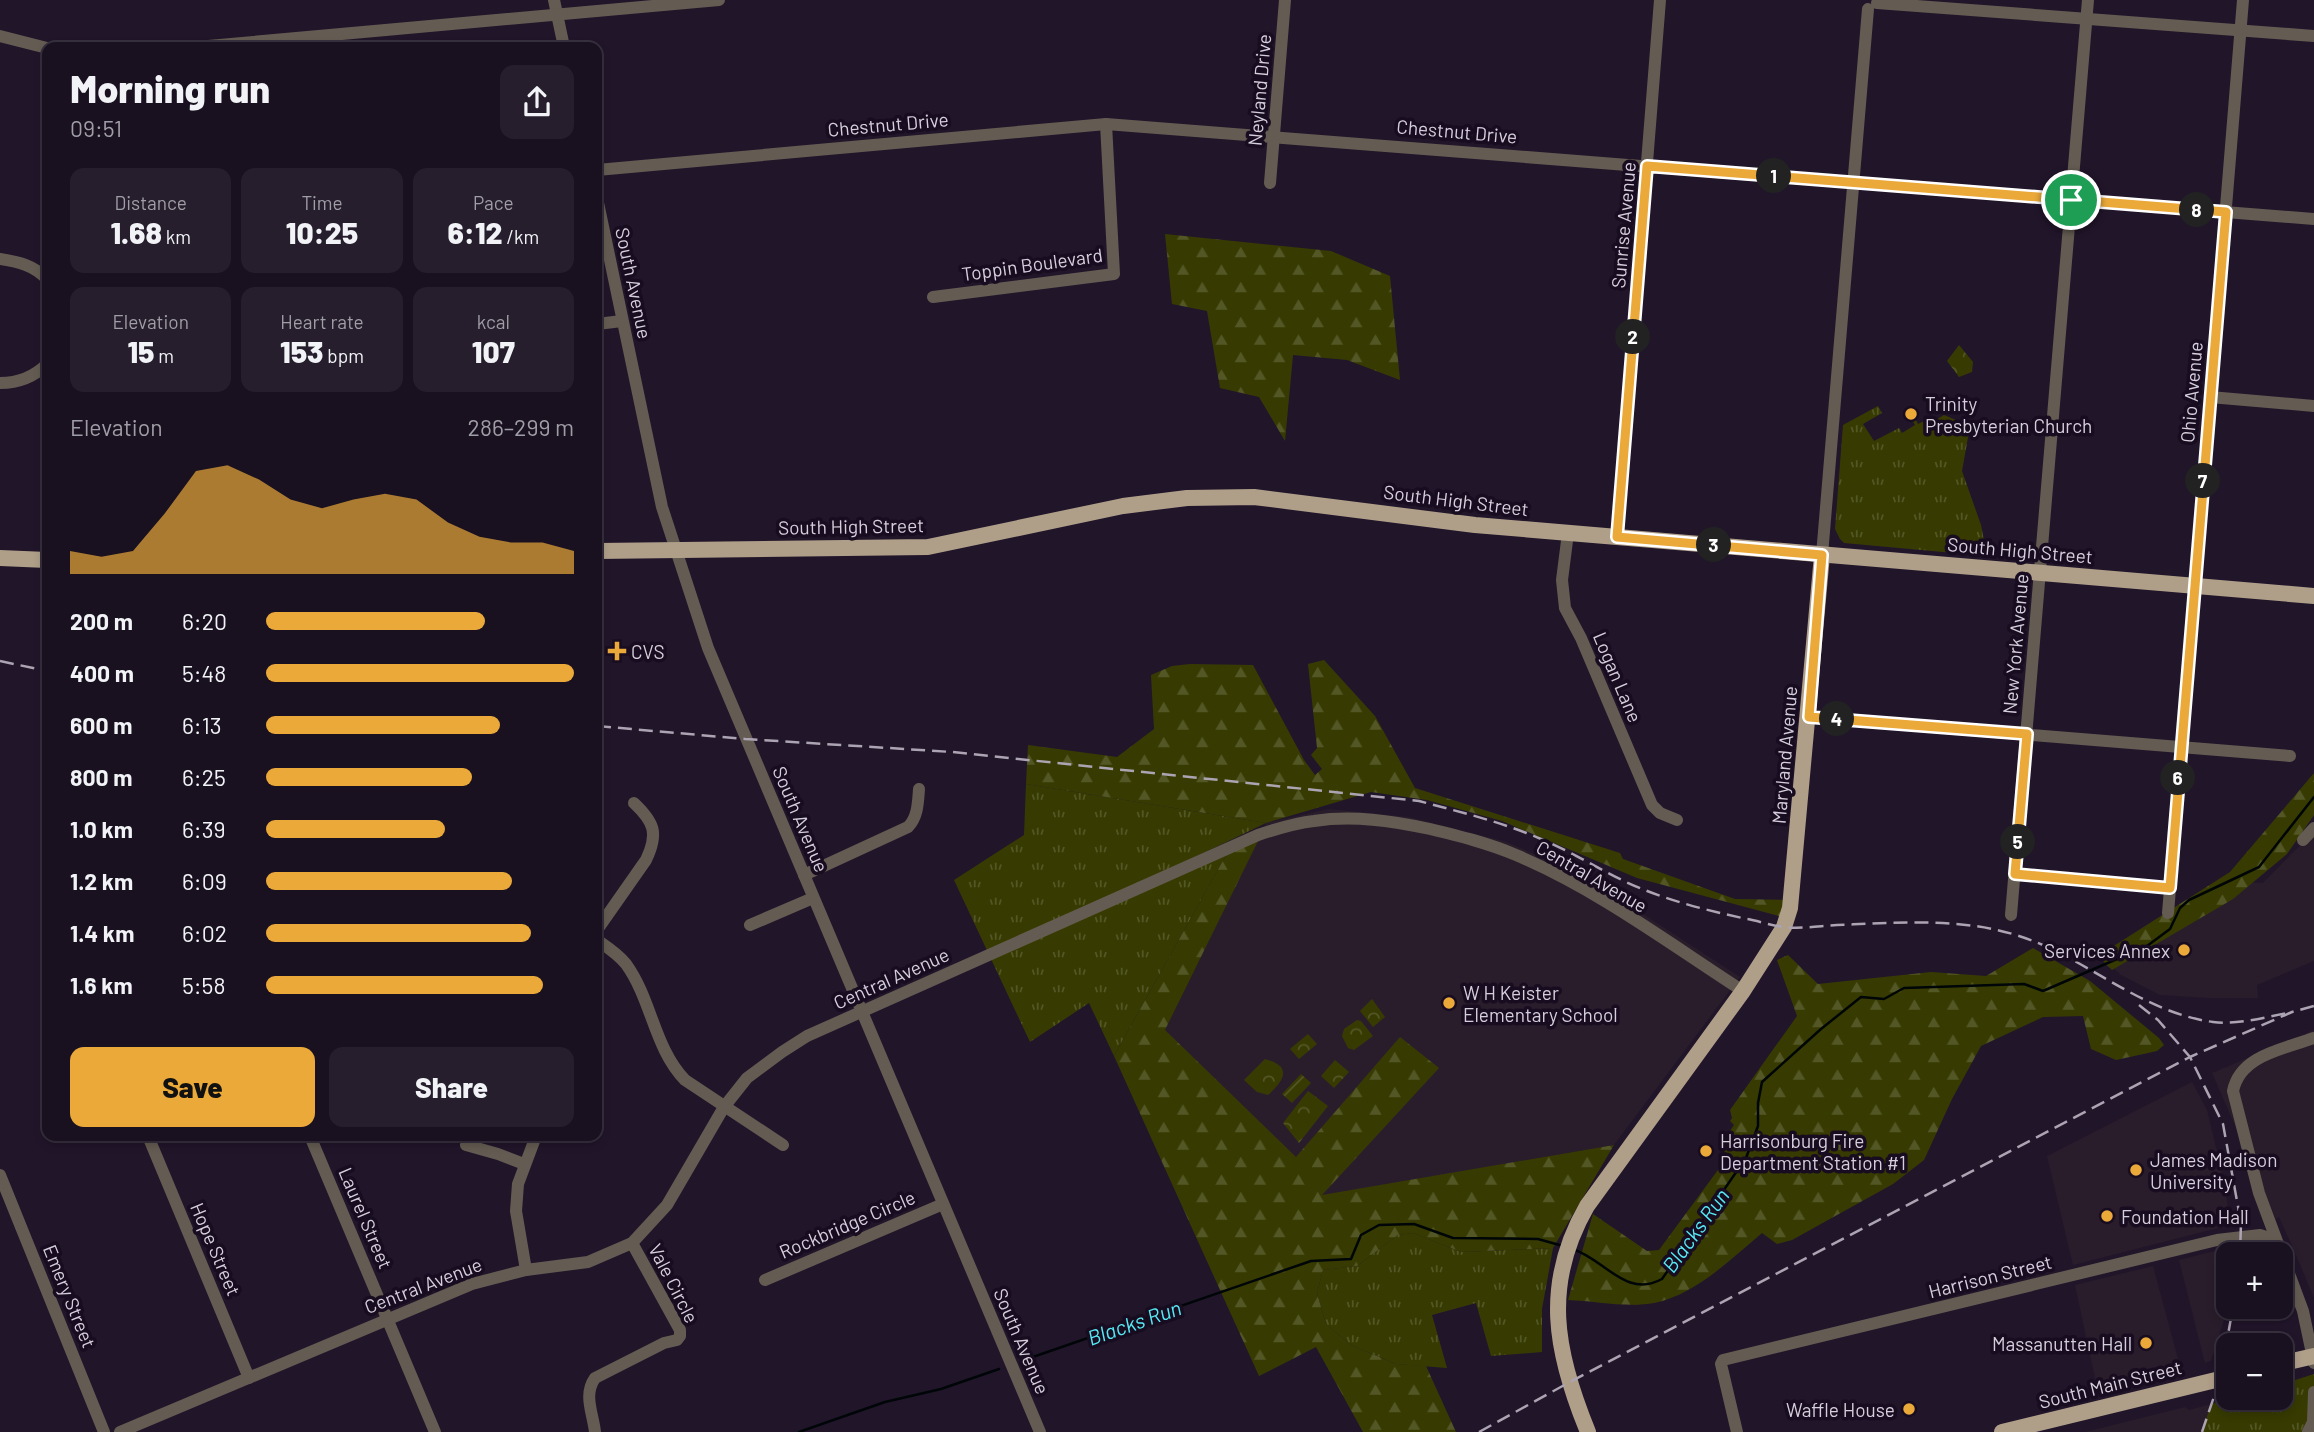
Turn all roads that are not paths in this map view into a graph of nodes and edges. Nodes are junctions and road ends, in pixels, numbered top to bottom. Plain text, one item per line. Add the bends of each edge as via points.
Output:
1 (554, 0) edge
2 (719, 0) edge
3 (1285, 0) edge
4 (1661, 0) edge
5 (2088, 0) edge
6 (2243, 0) edge
7 (1871, 3) edge
8 (557, 15) junction
9 (2086, 17) junction
10 (2240, 30) junction
11 (0, 36) edge
12 (2314, 36) edge
13 (283, 42) edge
14 (563, 42) edge
15 (42, 47) edge
16 (1106, 124) junction
17 (1274, 136) junction
18 (1647, 166) junction
19 (602, 170) edge
20 (1270, 183) dead end
21 (1853, 183) junction
22 (2071, 200) junction
23 (2226, 212) junction
24 (2314, 219) edge
25 (602, 223) edge
26 (0, 259) edge
27 (42, 274) edge
28 (933, 297) dead end
29 (622, 321) junction
30 (602, 323) edge
31 (42, 369) edge
32 (0, 383) edge
33 (2210, 397) junction
34 (2314, 406) edge
35 (1568, 533) junction
36 (1617, 537) junction
37 (675, 550) junction
38 (602, 551) edge
39 (1822, 555) junction
40 (0, 558) edge
41 (42, 560) edge
42 (2041, 573) junction
43 (2193, 586) junction
44 (2314, 596) edge
45 (1809, 717) junction
46 (2027, 734) junction
47 (2180, 747) junction
48 (2290, 756) dead end
49 (919, 789) dead end
50 (634, 803) dead end
51 (1677, 820) dead end
52 (2314, 828) edge
53 (2303, 840) dead end
54 (2015, 874) junction
55 (804, 875) junction
56 (2170, 888) junction
57 (813, 898) junction
58 (2168, 913) dead end
59 (2011, 915) dead end
60 (602, 923) edge
61 (750, 925) dead end
62 (602, 944) edge
63 (1744, 991) junction
64 (862, 1013) junction
65 (2314, 1038) edge
66 (724, 1107) junction
67 (150, 1141) edge
68 (312, 1141) edge
69 (534, 1141) edge
70 (466, 1145) dead end
71 (783, 1145) dead end
72 (524, 1164) junction
73 (0, 1175) edge
74 (943, 1204) junction
75 (2276, 1240) junction
76 (632, 1243) junction
77 (526, 1270) junction
78 (765, 1280) dead end
79 (387, 1319) junction
80 (2314, 1356) edge
81 (2293, 1361) edge
82 (2314, 1364) edge
83 (249, 1378) junction
84 (2216, 1380) edge
85 (2314, 1392) edge
86 (104, 1432) edge
87 (120, 1432) edge
88 (435, 1432) edge
89 (595, 1432) edge
90 (1040, 1432) edge
91 (1588, 1432) edge
92 (1737, 1432) edge
93 (2002, 1432) edge
94 (2308, 1432) edge

1 - 8 street
2 - 8 street
3 - 17 street, Neyland Drive
4 - 18 street, Sunrise Avenue
5 - 9 street, New York Avenue
6 - 10 street, Ohio Avenue
7 - 9 street
7 - 21 street, Maryland Avenue
8 - 13 street
8 - 14 street
9 - 10 street
9 - 22 street, New York Avenue
10 - 12 street
10 - 23 street, Ohio Avenue
11 - 15 street
16 - 17 street, Chestnut Drive
16 - 19 street, Chestnut Drive
16 - 28 street, Toppin Boulevard via 1114,274
17 - 18 street, Chestnut Drive
17 - 20 street, Neyland Drive
18 - 21 street, Chestnut Drive
18 - 36 street, Sunrise Avenue
21 - 22 street, Chestnut Drive
21 - 39 street, Maryland Avenue
22 - 23 street, Chestnut Drive
22 - 42 street, New York Avenue
23 - 24 street, Chestnut Drive
23 - 33 street, Ohio Avenue
25 - 29 street, South Avenue
26 - 27 street
29 - 30 street
29 - 37 street, South Avenue
31 - 32 street via 24,380
33 - 34 street
33 - 43 street, Ohio Avenue
35 - 36 main road, South High Street
35 - 37 main road, South High Street via 1254,497 1187,498 1123,506 928,547
35 - 51 street, Logan Lane via 1562,580 1565,608 1652,805
36 - 39 main road, South High Street
37 - 38 main road, South High Street
37 - 55 street, South Avenue via 717,670
39 - 42 main road, South High Street
39 - 45 main road, Maryland Avenue
40 - 41 main road
42 - 43 main road, South High Street
42 - 46 street, New York Avenue
43 - 44 main road, South High Street
43 - 47 street, Ohio Avenue
45 - 46 street
45 - 63 main road, Maryland Avenue via 1790,908 1784,927
46 - 47 street
46 - 54 street, New York Avenue
47 - 48 street
47 - 56 street, Ohio Avenue
49 - 55 street via 914,820 908,827
50 - 60 street via 652,824 651,849
52 - 53 street
54 - 56 street
54 - 59 street, New York Avenue
55 - 57 street, South Avenue
56 - 58 street, Ohio Avenue
57 - 61 street
57 - 64 street, South Avenue
62 - 66 street via 631,973 673,1067
63 - 64 street, Central Avenue via 1596,896 1517,855 1404,824 1344,819 1314,821 1258,835
63 - 91 main road, Maryland Avenue via 1587,1206 1571,1237 1558,1286 1558,1331 1568,1383
64 - 66 street, Central Avenue via 782,1052 747,1078
64 - 74 street, South Avenue
65 - 75 street via 2248,1064 2232,1091
66 - 71 street
66 - 76 street, Central Avenue via 667,1205
67 - 83 street, Hope Street
68 - 79 street, Laurel Street
69 - 72 street
70 - 72 street
72 - 77 street via 517,1184 516,1211
73 - 86 street, Emery Street
74 - 78 street, Rockbridge Circle
74 - 90 street, South Avenue
75 - 80 street via 2301,1303
75 - 92 street, Harrison Street via 2260,1235 2217,1240 1723,1360
76 - 77 street, Central Avenue via 588,1262
76 - 89 street, Vale Circle via 680,1330 678,1339 595,1378 588,1394
77 - 79 street, Central Avenue via 472,1284
79 - 83 street, Central Avenue
79 - 88 street, Laurel Street
80 - 81 main road
80 - 82 street
83 - 87 street, Central Avenue
84 - 93 main road, South Main Street
85 - 94 street

